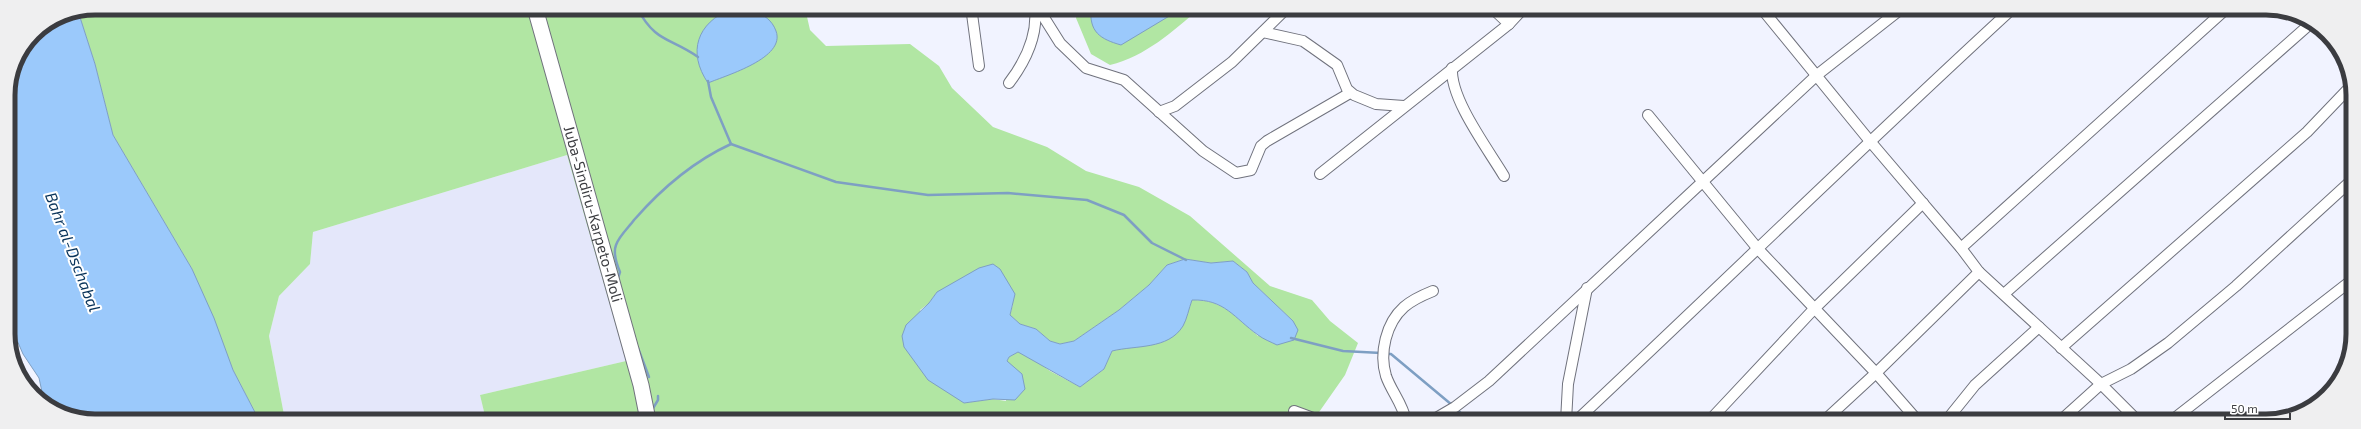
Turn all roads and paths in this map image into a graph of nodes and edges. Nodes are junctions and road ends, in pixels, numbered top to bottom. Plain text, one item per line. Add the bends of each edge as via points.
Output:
1 (537, 15) edge
2 (972, 15) edge
3 (1036, 15) edge
4 (1042, 15) edge
5 (1280, 15) edge
6 (1499, 15) edge
7 (1517, 15) edge
8 (1767, 15) edge
9 (1893, 15) edge
10 (2005, 15) edge
11 (2219, 15) edge
12 (1509, 24) junction
13 (2307, 26) edge
14 (1262, 32) junction
15 (979, 66) dead end
16 (1452, 68) junction
17 (1817, 75) junction
18 (1009, 83) dead end
19 (2346, 91) edge
20 (1350, 93) junction
21 (1404, 106) junction
22 (1159, 112) junction
23 (1648, 115) dead end
24 (1868, 140) junction
25 (1320, 174) dead end
26 (1504, 176) dead end
27 (1702, 181) junction
28 (2346, 186) edge
29 (1923, 203) junction
30 (1961, 248) junction
31 (1758, 250) junction
32 (1979, 272) junction
33 (2346, 285) edge
34 (1587, 288) junction
35 (1434, 290) dead end
36 (2004, 294) junction
37 (1813, 310) junction
38 (2039, 327) junction
39 (2061, 348) junction
40 (1876, 373) junction
41 (2101, 384) junction
42 (1908, 410) junction
43 (1294, 411) dead end
44 (647, 414) edge
45 (1302, 414) edge
46 (1403, 414) edge
47 (1443, 414) edge
48 (1566, 414) edge
49 (1583, 414) edge
50 (1715, 414) edge
51 (1832, 414) edge
52 (1908, 414) edge
53 (1912, 414) edge
54 (1952, 414) edge
55 (2068, 414) edge
56 (2131, 414) edge
57 (2181, 414) edge

1 - 44 main road, Juba-Sindiru-Karpeto-Moli via 641,385
2 - 15 street
3 - 18 street via 1033,41 1021,68
4 - 22 street via 1060,43 1086,68 1124,80
5 - 14 street
6 - 12 street
7 - 12 street
8 - 17 street
9 - 17 street
10 - 24 street
11 - 30 street
12 - 16 street
13 - 36 street
14 - 20 street via 1303,41 1337,66
14 - 22 street via 1232,62 1175,106
16 - 21 street
16 - 26 street via 1451,80 1460,102
17 - 24 street
17 - 27 street
19 - 39 street via 2307,132
20 - 21 street via 1376,104
20 - 22 street via 1261,146 1251,170 1242,174 1236,174 1225,167
21 - 25 street
23 - 27 street
24 - 29 street
24 - 31 street
27 - 31 street
27 - 34 street
28 - 41 street via 2236,286 2168,343 2130,369
29 - 30 street
29 - 37 street
30 - 32 street
31 - 37 street
31 - 49 street
32 - 36 street
32 - 40 street
33 - 57 street
34 - 47 street via 1489,380
34 - 48 street via 1568,384
35 - 46 street via 1403,308 1384,342 1382,354 1386,377
36 - 38 street
37 - 40 street
37 - 50 street
38 - 39 street
38 - 54 street via 1975,385
39 - 41 street
40 - 42 street
40 - 51 street
41 - 55 street
41 - 56 street
42 - 52 street
42 - 53 street
43 - 45 street

